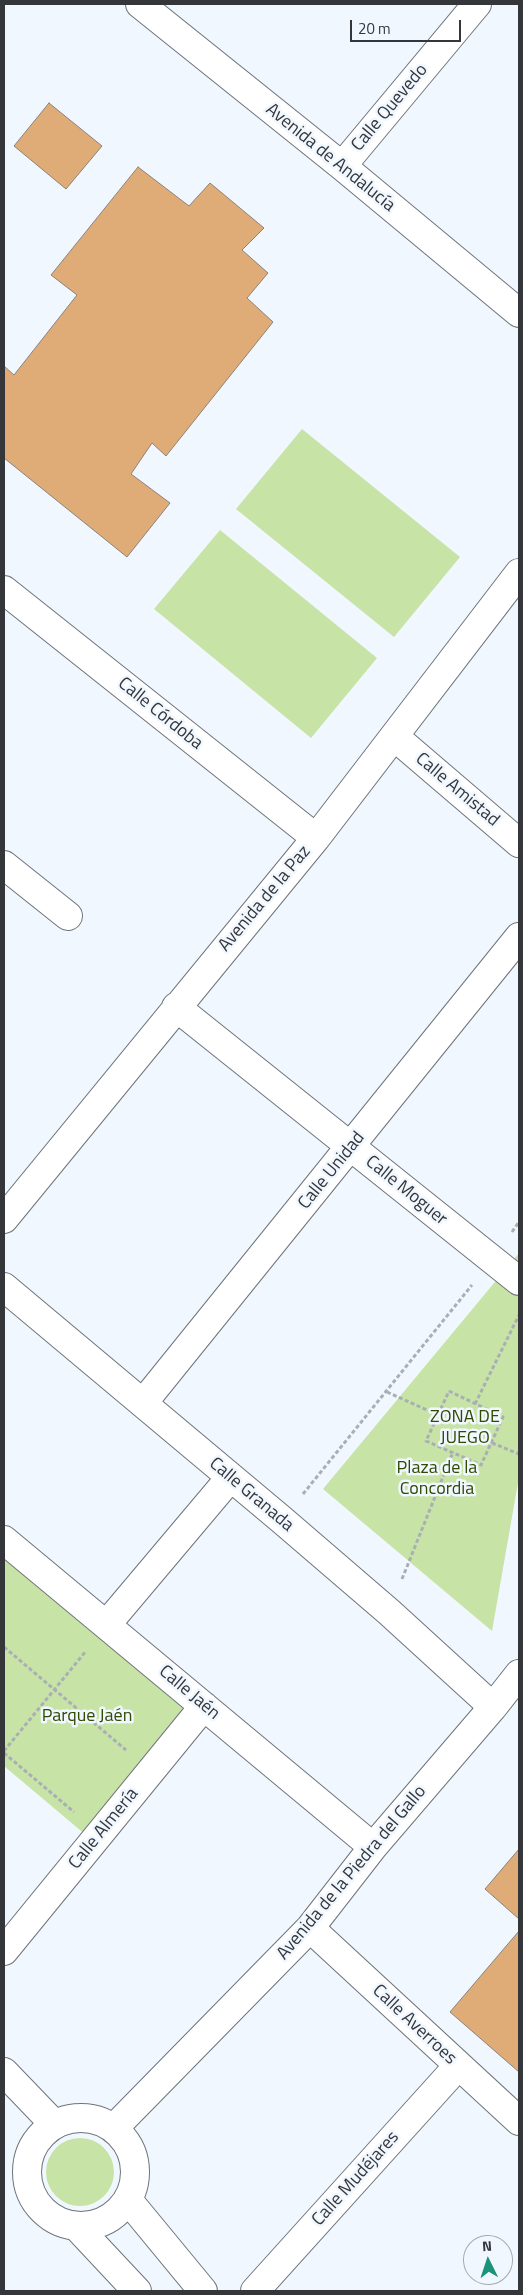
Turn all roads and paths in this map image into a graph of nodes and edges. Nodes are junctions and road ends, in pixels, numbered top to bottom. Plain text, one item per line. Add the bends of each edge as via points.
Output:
1 (140, 4) edge
2 (477, 4) edge
3 (342, 166) junction
4 (519, 313) edge
5 (515, 588) edge
6 (4, 590) edge
7 (395, 737) junction
8 (316, 838) junction
9 (519, 843) edge
10 (4, 865) edge
11 (68, 916) dead end
12 (519, 937) edge
13 (176, 1007) junction
14 (351, 1147) junction
15 (4, 1219) edge
16 (492, 1260) junction
17 (519, 1281) edge
18 (4, 1287) edge
19 (519, 1314) edge
20 (387, 1392) junction
21 (143, 1403) junction
22 (475, 1404) junction
23 (438, 1415) junction
24 (492, 1443) junction
25 (453, 1452) junction
26 (519, 1454) edge
27 (230, 1478) junction
28 (282, 1520) junction
29 (6, 1545) edge
30 (389, 1612) junction
31 (107, 1624) junction
32 (4, 1647) edge
33 (519, 1674) edge
34 (55, 1690) junction
35 (204, 1706) junction
36 (493, 1707) junction
37 (4, 1752) edge
38 (152, 1771) junction
39 (100, 1834) junction
40 (373, 1847) junction
41 (310, 1928) junction
42 (4, 1951) edge
43 (458, 2066) junction
44 (4, 2072) edge
45 (519, 2121) edge
46 (54, 2124) junction
47 (114, 2128) junction
48 (4, 2160) edge
49 (27, 2184) junction
50 (128, 2200) junction
51 (77, 2227) junction
52 (200, 2290) edge
53 (137, 2291) edge
54 (255, 2291) edge

1 - 3 street, Avenida de Andalucía
2 - 3 street, Calle Quevedo
3 - 4 street, Avenida de Andalucía
5 - 7 street, Avenida de la Paz
6 - 8 street, Calle Córdoba
7 - 8 street, Avenida de la Paz
7 - 9 street, Calle Amistad
8 - 13 street, Avenida de la Paz
10 - 11 street
12 - 14 street, Calle Unidad
13 - 14 street, Calle Moguer
13 - 15 street, Avenida de la Paz
14 - 16 street, Calle Moguer
14 - 21 street, Calle Unidad
16 - 17 street, Calle Moguer
16 - 20 path
18 - 21 street, Calle Granada
19 - 22 path
20 - 23 path
20 - 28 path
21 - 27 street, Calle Granada
22 - 23 path via 449,1391
22 - 24 path via 503,1417
23 - 25 path via 426,1441
24 - 25 path via 481,1465
24 - 26 path
25 - 30 path
27 - 28 street, Calle Granada
27 - 31 street
28 - 30 street, Calle Granada
29 - 31 street, Calle Jaén
30 - 36 street, Calle Granada
31 - 34 path
31 - 35 street, Calle Jaén
32 - 34 path
33 - 36 street, Avenida de la Piedra del Gallo
34 - 37 path
34 - 38 path
35 - 38 street, Calle Almería
35 - 40 street, Calle Jaén
36 - 40 street, Avenida de la Piedra del Gallo
37 - 39 path
38 - 39 street, Calle Almería
39 - 42 street, Calle Almería
40 - 41 street, Avenida de la Piedra del Gallo
41 - 43 street, Calle Averroes
41 - 47 street, Avenida de la Piedra del Gallo
43 - 45 street, Calle Averroes
43 - 54 street, Calle Mudéjares
44 - 46 street
46 - 47 street via 84,2118
46 - 49 street via 40,2135 31,2150 26,2167
47 - 50 street via 125,2140 134,2162 134,2185
48 - 49 street
49 - 51 street via 33,2200 45,2214 60,2223
50 - 51 street via 106,2221
50 - 52 street
51 - 53 street

